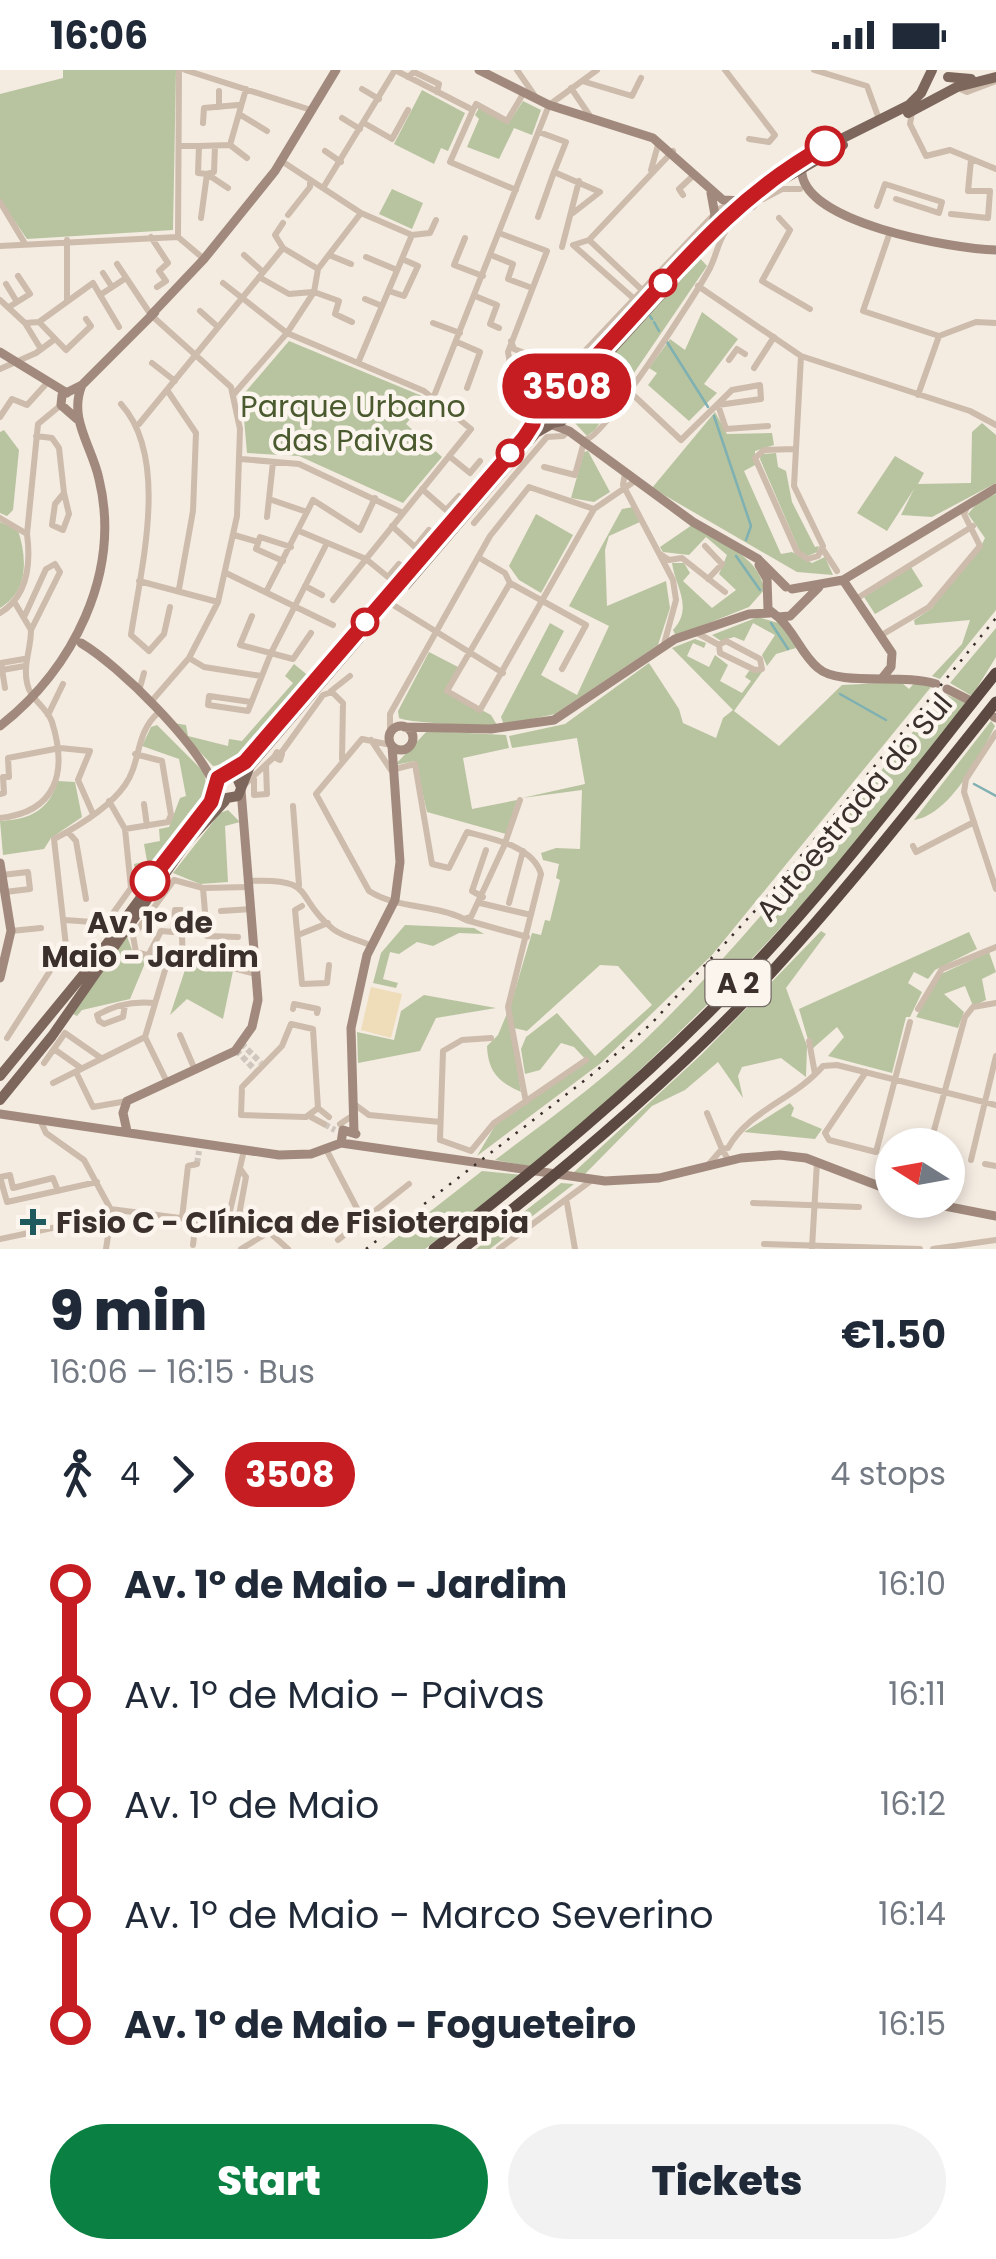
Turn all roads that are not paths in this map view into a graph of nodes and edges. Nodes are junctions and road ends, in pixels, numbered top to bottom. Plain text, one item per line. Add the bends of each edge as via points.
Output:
1 (182, 70) edge
2 (336, 70) edge
3 (395, 70) edge
4 (479, 70) edge
5 (517, 70) edge
6 (597, 70) edge
7 (725, 70) edge
8 (814, 70) edge
9 (946, 74) edge
10 (929, 76) edge
11 (996, 77) edge
12 (641, 78) dead end
13 (582, 81) junction
14 (504, 84) junction
15 (571, 88) junction
16 (246, 89) junction
17 (362, 89) dead end
18 (218, 91) dead end
19 (523, 94) junction
20 (942, 94) junction
21 (230, 96) dead end
22 (379, 99) junction
23 (538, 100) junction
24 (549, 105) junction
25 (218, 107) junction
26 (236, 108) junction
27 (408, 110) dead end
28 (473, 110) junction
29 (913, 110) junction
30 (312, 111) junction
31 (590, 117) junction
32 (342, 118) dead end
33 (898, 118) junction
34 (879, 120) junction
35 (202, 123) dead end
36 (910, 124) junction
37 (362, 126) junction
38 (267, 131) dead end
39 (540, 132) junction
40 (653, 138) junction
41 (749, 139) dead end
42 (230, 145) junction
43 (179, 146) junction
44 (199, 146) junction
45 (215, 146) junction
46 (325, 150) dead end
47 (673, 151) junction
48 (248, 158) dead end
49 (656, 159) junction
50 (280, 160) junction
51 (971, 160) junction
52 (342, 162) junction
53 (802, 166) junction
54 (996, 170) edge
55 (650, 171) junction
56 (554, 172) junction
57 (207, 174) junction
58 (695, 174) junction
59 (670, 180) dead end
60 (579, 181) junction
61 (310, 184) junction
62 (228, 188) dead end
63 (323, 188) junction
64 (513, 188) junction
65 (800, 189) dead end
66 (710, 190) junction
67 (765, 194) junction
68 (896, 199) dead end
69 (740, 201) junction
70 (0, 202) edge
71 (877, 206) dead end
72 (361, 213) junction
73 (573, 213) junction
74 (715, 213) junction
75 (951, 214) dead end
76 (288, 215) dead end
77 (538, 216) dead end
78 (201, 218) dead end
79 (779, 218) dead end
80 (436, 220) dead end
81 (282, 224) dead end
82 (711, 230) junction
83 (890, 231) junction
84 (500, 234) junction
85 (412, 235) junction
86 (178, 237) junction
87 (151, 238) junction
88 (465, 238) dead end
89 (67, 240) junction
90 (589, 240) junction
91 (24, 242) junction
92 (573, 244) junction
93 (0, 246) edge
94 (562, 247) junction
95 (283, 248) junction
96 (702, 249) junction
97 (716, 250) junction
98 (996, 250) edge
99 (547, 251) junction
100 (244, 254) dead end
101 (329, 255) junction
102 (491, 255) junction
103 (366, 257) dead end
104 (402, 258) junction
105 (204, 259) junction
106 (117, 264) dead end
107 (351, 264) dead end
108 (318, 269) junction
109 (396, 270) junction
110 (103, 272) dead end
111 (261, 274) junction
112 (18, 276) dead end
113 (483, 276) junction
114 (126, 278) junction
115 (223, 283) dead end
116 (6, 284) dead end
117 (698, 286) junction
118 (112, 287) junction
119 (157, 288) dead end
120 (532, 288) junction
121 (641, 289) junction
122 (389, 291) junction
123 (314, 292) junction
124 (100, 295) junction
125 (475, 296) junction
126 (633, 297) junction
127 (242, 298) junction
128 (366, 299) dead end
129 (0, 300) edge
130 (67, 301) junction
131 (17, 302) junction
132 (382, 306) junction
133 (9, 308) junction
134 (810, 310) dead end
135 (200, 312) dead end
136 (150, 315) junction
137 (86, 318) dead end
138 (38, 322) junction
139 (352, 322) dead end
140 (25, 323) junction
141 (432, 323) dead end
142 (996, 324) edge
143 (119, 327) dead end
144 (218, 328) junction
145 (498, 328) dead end
146 (287, 333) junction
147 (460, 333) junction
148 (939, 336) junction
149 (774, 338) junction
150 (55, 339) junction
151 (340, 340) dead end
152 (511, 340) junction
153 (456, 342) junction
154 (39, 346) dead end
155 (0, 352) edge
156 (334, 353) junction
157 (745, 354) dead end
158 (196, 356) junction
159 (801, 356) junction
160 (535, 357) junction
161 (729, 360) dead end
162 (19, 362) junction
163 (152, 363) dead end
164 (358, 363) junction
165 (755, 363) dead end
166 (0, 369) edge
167 (175, 380) junction
168 (50, 385) junction
169 (467, 388) dead end
170 (167, 390) junction
171 (629, 391) junction
172 (550, 393) junction
173 (234, 394) junction
174 (918, 395) junction
175 (434, 396) junction
176 (68, 400) junction
177 (121, 404) dead end
178 (718, 405) junction
179 (536, 410) junction
180 (568, 410) junction
181 (0, 417) edge
182 (139, 424) junction
183 (996, 424) edge
184 (552, 425) junction
185 (768, 426) dead end
186 (569, 431) junction
187 (36, 436) junction
188 (592, 441) junction
189 (794, 449) junction
190 (449, 456) junction
191 (241, 459) junction
192 (480, 461) dead end
193 (273, 462) junction
194 (544, 467) dead end
195 (624, 472) junction
196 (636, 480) junction
197 (623, 486) junction
198 (996, 488) edge
199 (422, 489) junction
200 (64, 493) junction
201 (459, 496) dead end
202 (375, 498) junction
203 (269, 499) junction
204 (969, 501) junction
205 (594, 509) junction
206 (307, 512) junction
207 (403, 513) junction
208 (0, 518) edge
209 (267, 518) dead end
210 (474, 523) dead end
211 (392, 526) junction
212 (973, 526) junction
213 (429, 530) dead end
214 (298, 531) junction
215 (27, 534) junction
216 (234, 535) junction
217 (258, 542) junction
218 (328, 543) junction
219 (733, 545) junction
220 (705, 546) dead end
221 (291, 547) junction
222 (820, 552) junction
223 (659, 554) junction
224 (478, 557) junction
225 (366, 559) junction
226 (283, 561) junction
227 (399, 564) dead end
228 (226, 573) junction
229 (840, 575) junction
230 (708, 579) junction
231 (140, 581) junction
232 (510, 583) junction
233 (826, 584) junction
234 (305, 586) junction
235 (180, 588) junction
236 (789, 588) junction
237 (266, 592) junction
238 (725, 592) dead end
239 (322, 595) dead end
240 (854, 595) junction
241 (767, 597) junction
242 (333, 600) dead end
243 (545, 601) junction
244 (218, 602) junction
245 (390, 603) junction
246 (15, 604) junction
247 (295, 606) junction
248 (170, 607) dead end
249 (795, 610) junction
250 (0, 612) edge
251 (748, 614) junction
252 (25, 615) junction
253 (774, 615) junction
254 (252, 616) dead end
255 (333, 625) dead end
256 (31, 630) junction
257 (696, 632) junction
258 (311, 633) dead end
259 (435, 634) junction
260 (880, 636) junction
261 (77, 640) junction
262 (799, 642) junction
263 (664, 645) junction
264 (720, 645) junction
265 (469, 652) junction
266 (271, 653) junction
267 (189, 658) junction
268 (25, 663) junction
269 (562, 669) dead end
270 (2, 670) edge
271 (503, 672) junction
272 (144, 673) dead end
273 (996, 673) edge
274 (261, 676) junction
275 (350, 676) dead end
276 (883, 677) junction
277 (63, 684) dead end
278 (936, 684) dead end
279 (5, 688) dead end
280 (947, 689) dead end
281 (139, 692) junction
282 (330, 692) junction
283 (33, 698) junction
284 (969, 700) dead end
285 (250, 702) junction
286 (996, 702) edge
287 (149, 704) junction
288 (394, 709) junction
289 (158, 713) junction
290 (48, 715) junction
291 (0, 726) edge
292 (403, 726) junction
293 (426, 726) junction
294 (996, 733) edge
295 (375, 741) junction
296 (393, 742) junction
297 (412, 742) junction
298 (56, 749) junction
299 (135, 754) junction
300 (197, 756) junction
301 (342, 761) junction
302 (391, 765) junction
303 (266, 766) junction
304 (227, 774) junction
305 (1, 777) edge
306 (254, 778) junction
307 (215, 788) junction
308 (241, 789) junction
309 (0, 794) edge
310 (520, 800) dead end
311 (108, 801) junction
312 (227, 801) junction
313 (144, 804) dead end
314 (293, 806) dead end
315 (93, 814) junction
316 (246, 816) junction
317 (0, 818) edge
318 (974, 822) junction
319 (147, 826) junction
320 (125, 829) junction
321 (68, 832) junction
322 (504, 846) junction
323 (913, 846) dead end
324 (486, 850) dead end
325 (523, 850) junction
326 (0, 864) edge
327 (2, 875) edge
328 (250, 884) junction
329 (298, 885) junction
330 (203, 888) junction
331 (996, 889) edge
332 (5, 892) junction
333 (86, 899) dead end
334 (395, 900) junction
335 (481, 900) junction
336 (509, 903) dead end
337 (302, 906) dead end
338 (252, 909) junction
339 (221, 911) dead end
340 (531, 915) junction
341 (66, 920) junction
342 (464, 920) junction
343 (328, 923) junction
344 (41, 928) dead end
345 (298, 935) junction
346 (238, 937) dead end
347 (527, 937) junction
348 (7, 939) edge
349 (370, 946) junction
350 (996, 947) edge
351 (148, 956) junction
352 (164, 963) junction
353 (214, 963) dead end
354 (329, 965) dead end
355 (256, 974) junction
356 (0, 978) edge
357 (996, 1003) edge
358 (154, 1004) junction
359 (125, 1005) dead end
360 (293, 1009) dead end
361 (918, 1009) dead end
362 (317, 1013) dead end
363 (910, 1022) dead end
364 (180, 1035) dead end
365 (145, 1037) junction
366 (6, 1038) dead end
367 (491, 1038) dead end
368 (809, 1041) dead end
369 (54, 1049) junction
370 (996, 1056) edge
371 (101, 1058) junction
372 (586, 1060) dead end
373 (44, 1063) dead end
374 (79, 1070) junction
375 (196, 1070) junction
376 (866, 1072) junction
377 (815, 1075) junction
378 (896, 1079) junction
379 (167, 1082) junction
380 (53, 1083) dead end
381 (1, 1089) edge
382 (943, 1092) junction
383 (127, 1101) junction
384 (526, 1102) junction
385 (982, 1102) junction
386 (996, 1105) edge
387 (318, 1108) junction
388 (123, 1113) junction
389 (707, 1113) dead end
390 (369, 1115) junction
391 (310, 1116) junction
392 (0, 1118) edge
393 (16, 1119) junction
394 (40, 1120) junction
395 (440, 1122) junction
396 (348, 1126) junction
397 (108, 1128) junction
398 (934, 1128) edge
399 (127, 1130) junction
400 (440, 1140) junction
401 (727, 1147) junction
402 (244, 1150) junction
403 (326, 1151) junction
404 (427, 1154) junction
405 (748, 1158) junction
406 (971, 1160) dead end
407 (727, 1161) junction
408 (816, 1162) junction
409 (197, 1164) tunnel mouth
410 (986, 1164) dead end
411 (996, 1166) edge
412 (699, 1169) junction
413 (241, 1170) junction
414 (592, 1180) junction
415 (97, 1182) junction
416 (409, 1184) dead end
417 (875, 1185) edge
418 (58, 1191) junction
419 (567, 1202) junction
420 (753, 1203) dead end
421 (814, 1204) junction
422 (859, 1207) dead end
423 (965, 1210) edge
424 (107, 1214) junction
425 (239, 1214) junction
426 (996, 1216) edge
427 (182, 1218) junction
428 (264, 1218) dead end
429 (362, 1218) junction
430 (196, 1220) junction
431 (226, 1224) junction
432 (0, 1239) edge
433 (338, 1240) dead end
434 (996, 1240) edge
435 (764, 1244) dead end
436 (193, 1245) dead end
437 (812, 1247) edge
438 (107, 1249) edge
439 (241, 1249) edge
440 (288, 1249) edge
441 (434, 1249) edge
442 (462, 1249) edge
443 (499, 1249) edge
444 (575, 1249) edge
445 (920, 1249) edge
446 (933, 1249) edge

1 - 16 street
1 - 43 street
2 - 30 main road
3 - 22 street
3 - 28 street
4 - 14 main road
5 - 14 street
5 - 23 street
6 - 13 street
7 - 41 street via 774,135 769,142
8 - 34 street via 867,86
9 - 10 main road
9 - 11 main road
9 - 20 main road via 950,86
10 - 20 main road via 931,93
10 - 34 main road via 909,105
11 - 20 main road
12 - 13 street via 632,96
13 - 15 street
14 - 19 main road
15 - 24 street
15 - 31 street
16 - 26 street
16 - 30 street
17 - 22 street
18 - 25 street
19 - 23 main road
19 - 28 street via 507,121 476,104
20 - 29 main road
21 - 26 street
22 - 37 street
23 - 24 main road
24 - 31 main road
24 - 39 street
25 - 26 street
25 - 35 street via 204,108
26 - 38 street
26 - 42 street
27 - 37 street via 392,139
28 - 64 street via 450,162
29 - 33 main road
29 - 36 street
30 - 50 main road
31 - 40 main road
32 - 37 street
33 - 36 street
33 - 53 main road
34 - 69 main road via 798,161
36 - 51 street via 926,156 946,149
37 - 52 street
39 - 56 street via 566,142
39 - 64 street
40 - 47 main road
40 - 49 street
42 - 45 street
42 - 48 street
43 - 44 street
43 - 86 street
44 - 45 street
44 - 57 street via 198,174
45 - 57 street via 214,172
46 - 52 street
47 - 49 street
47 - 55 street
47 - 58 main road
49 - 55 street
50 - 61 street
50 - 105 main road
51 - 54 street
51 - 75 street via 968,191 990,191 988,218
52 - 63 street
53 - 67 main road
53 - 83 main road via 804,184 819,200
55 - 90 street
56 - 60 street
56 - 77 street
57 - 62 street
57 - 78 street
58 - 59 street via 681,192
58 - 66 main road
60 - 73 street
60 - 73 street via 600,192
61 - 63 street
61 - 76 street
63 - 72 street
64 - 84 street
65 - 67 street
66 - 69 main road
66 - 74 main road
67 - 96 main road
67 - 97 street via 725,231
68 - 71 street via 938,213 942,202 885,184
69 - 74 street
69 - 82 main road
70 - 91 street
72 - 85 street
72 - 101 street
73 - 94 street
74 - 82 main road
74 - 121 street
79 - 134 street via 790,230 762,281
80 - 85 street via 430,232
81 - 95 street via 275,235
82 - 172 main road via 576,377
83 - 98 main road via 931,244
83 - 148 street via 863,311
84 - 99 street
84 - 102 street
85 - 104 street
86 - 87 street
86 - 105 street
87 - 89 street
87 - 119 street via 168,263 159,271 166,281
88 - 113 street via 454,265
89 - 91 street
89 - 130 street
90 - 92 street
90 - 121 street
91 - 93 street
92 - 94 street
92 - 126 street
94 - 99 street
95 - 108 street
95 - 111 street
96 - 97 street
96 - 180 main road via 578,387
97 - 117 street
99 - 120 street
100 - 111 street
101 - 107 street
101 - 108 street
102 - 113 street
102 - 120 street via 513,264 508,279
103 - 109 street
104 - 109 street
104 - 122 street via 418,266 410,291
105 - 136 main road
106 - 114 street
108 - 123 street
109 - 122 street
110 - 118 street
111 - 123 street via 290,294
111 - 127 street
112 - 131 street via 30,294
113 - 125 street
114 - 118 street
114 - 136 street
115 - 127 street
116 - 131 street
117 - 149 street
117 - 171 street
118 - 124 street
120 - 152 street
121 - 126 street
122 - 132 street
123 - 139 street via 340,301 334,314
123 - 146 street
124 - 130 street via 93,283
124 - 143 street
125 - 145 street via 497,305 490,324
125 - 147 street
126 - 160 street via 582,354
127 - 144 street
127 - 146 street
128 - 132 street
129 - 133 street
130 - 138 street
131 - 133 street
132 - 164 street
133 - 140 street
135 - 144 street
136 - 158 street
136 - 176 main road
137 - 150 street via 91,326 66,350
138 - 140 street
138 - 150 street
140 - 154 street
141 - 147 street
142 - 148 street via 976,322
144 - 158 street
146 - 156 street
146 - 173 street
147 - 153 street
148 - 174 street
149 - 159 street
149 - 165 street
150 - 162 street
151 - 156 street
152 - 160 street
152 - 179 street via 513,380
153 - 169 street via 480,352
153 - 175 street
155 - 162 main road
156 - 164 street
157 - 161 street via 738,349
158 - 167 street
158 - 173 street
159 - 174 street
159 - 189 street
160 - 172 street via 522,366 519,379 528,392
162 - 166 street
162 - 168 main road
163 - 167 street
164 - 175 street
167 - 170 street
168 - 176 main road
168 - 181 street via 27,405 12,400
170 - 182 street
170 - 235 street via 196,433 193,511
171 - 178 street via 682,440
171 - 188 street
172 - 179 main road
172 - 180 main road via 564,397
173 - 191 street
174 - 183 street
175 - 190 street via 472,429
176 - 187 street via 40,420
176 - 261 main road via 96,468 104,512 96,577
177 - 182 street
178 - 178 street via 734,389 760,386 761,399
178 - 185 street via 726,428
179 - 184 main road
179 - 304 main road via 524,438 245,762
180 - 184 main road
180 - 188 main road via 575,428
182 - 231 street via 150,511
184 - 186 main road
184 - 245 main road via 536,433
186 - 188 main road
186 - 210 street via 547,438
187 - 200 street via 56,440
187 - 215 street
188 - 194 street via 575,476
188 - 195 main road
189 - 222 street via 794,486
189 - 222 street via 764,450 756,460 798,555 806,559
190 - 192 street via 470,473
190 - 199 street
191 - 193 street
191 - 216 street
193 - 202 street via 299,464
193 - 203 street
195 - 196 main road
195 - 197 street
196 - 197 street
196 - 219 main road
197 - 205 street
197 - 223 street
198 - 204 main road
199 - 201 street via 446,510
199 - 207 street
200 - 200 street via 55,504 56,529 68,523
202 - 206 street via 360,530 313,500
202 - 207 street
203 - 206 street
203 - 209 street
204 - 212 street via 964,514
204 - 229 main road
205 - 224 street via 529,487
205 - 243 street
206 - 214 street
207 - 211 street
208 - 215 street
211 - 213 street via 415,547
211 - 225 street
212 - 240 street
212 - 260 street via 980,546 929,607
214 - 218 street
214 - 221 street
215 - 246 street via 29,570
216 - 217 street
216 - 228 street
217 - 221 street
217 - 226 street via 256,549
218 - 225 street
218 - 234 street
219 - 236 main road
219 - 241 main road via 764,572
220 - 230 street via 722,564
221 - 226 street
222 - 229 street
223 - 230 street via 682,558
223 - 263 street via 676,600
224 - 232 street
224 - 259 street
225 - 227 street via 388,577
225 - 242 street
226 - 237 street
228 - 237 street
228 - 244 street
229 - 233 main road
229 - 240 main road
230 - 238 street
231 - 235 street
231 - 248 street via 131,635 150,651 164,634
232 - 243 street
232 - 265 street
233 - 236 main road
233 - 249 main road
234 - 239 street
234 - 247 street
235 - 244 street
236 - 241 main road via 776,587
236 - 249 main road
237 - 247 street
240 - 260 main road
241 - 251 main road
241 - 253 main road
243 - 269 street via 586,625
243 - 271 street
244 - 267 street
245 - 259 street
245 - 308 main road via 250,766
246 - 250 street
246 - 252 street
247 - 255 street
247 - 266 street
249 - 253 main road
249 - 262 main road
251 - 253 main road
251 - 257 main road
252 - 256 street
252 - 256 street via 46,569 55,564 60,572
253 - 262 main road
254 - 266 street via 240,645
256 - 268 street
257 - 263 main road
257 - 264 street
258 - 266 street via 293,659
259 - 265 street
259 - 288 street
260 - 276 main road via 893,657
261 - 281 main road via 111,661
261 - 283 main road
262 - 276 main road via 829,675
263 - 293 main road via 554,720 492,730
264 - 264 street via 720,652 762,669 760,659
265 - 271 street
265 - 271 street via 447,692 480,710
266 - 274 street
267 - 274 street via 204,667
267 - 287 street
268 - 270 street via 1,663
268 - 283 street
270 - 279 street
272 - 281 street
273 - 441 highway, Autoestrada do Sul / A 2 via 829,884 728,994 616,1102
274 - 285 street
275 - 282 street
276 - 278 main road
277 - 290 street
280 - 284 main road
281 - 287 main road
282 - 301 street via 342,703
282 - 303 street
283 - 290 street
283 - 291 main road
285 - 285 street via 209,696 208,705 248,711
286 - 442 highway, Autoestrada do Sul / A 2 via 842,894 740,1005 628,1114
287 - 289 main road
288 - 292 street
288 - 296 street
289 - 299 street
289 - 300 main road
290 - 298 street
292 - 293 main road
292 - 296 main road
292 - 297 main road
293 - 297 main road
294 - 318 street via 966,779
295 - 296 street
295 - 301 street via 362,739
295 - 302 street
296 - 297 main road
296 - 302 main road
298 - 305 street via 8,758 9,777
298 - 315 street via 90,751 78,780
298 - 317 street via 58,769 47,799 30,813
299 - 311 street via 125,785
299 - 319 street via 164,764 171,815 168,822
300 - 304 main road
300 - 307 main road
301 - 334 street via 319,786 319,805 369,891
302 - 322 street via 416,764 430,862 452,864 467,832
302 - 334 main road via 401,835
303 - 306 street
303 - 306 street via 267,794 254,794
304 - 307 main road
304 - 308 main road via 238,778
305 - 309 street
306 - 308 street
307 - 312 main road
307 - 381 main road
308 - 312 main road
308 - 316 main road
310 - 322 street
311 - 315 street
311 - 320 street
312 - 316 main road
312 - 381 main road via 188,841
313 - 319 street
314 - 329 street
315 - 321 street
316 - 328 main road
318 - 323 street via 916,852
318 - 331 street
319 - 320 street
320 - 341 street via 130,892 106,923
321 - 333 street via 76,841
321 - 341 street via 53,842
322 - 325 street
322 - 335 street
324 - 335 street via 472,891
325 - 336 street
325 - 340 street via 541,874
326 - 327 main road
327 - 332 main road
327 - 332 street via 28,872 30,889
328 - 329 street
328 - 330 street
328 - 338 main road
329 - 343 street
330 - 346 street via 207,936
330 - 351 street via 170,883 133,936 136,952
332 - 348 main road
334 - 342 street
334 - 349 main road
335 - 340 street
335 - 342 street
337 - 345 street via 296,910
338 - 339 street
338 - 355 main road
340 - 347 street
341 - 366 street via 66,946
342 - 347 street
343 - 345 street
343 - 349 street
344 - 348 street
345 - 354 street via 302,984 326,983
347 - 384 street via 508,1007
348 - 356 main road
349 - 396 main road via 352,1028
350 - 361 street via 942,969
351 - 352 street
351 - 352 street via 162,931 173,932 175,910 181,910 183,963
352 - 358 street
353 - 355 street
355 - 375 main road via 252,1026 235,1051
357 - 382 street via 973,1007 965,1017
358 - 359 street
358 - 365 street
360 - 362 street via 294,1004
363 - 378 street
364 - 375 street
365 - 371 street
365 - 379 street
367 - 395 street via 462,1040 444,1051
368 - 377 street
369 - 371 street via 66,1033
369 - 373 street
369 - 374 street
370 - 385 street
371 - 374 street
372 - 384 street
374 - 380 street
374 - 383 street via 90,1104 98,1109
375 - 379 main road
376 - 377 street via 837,1064
376 - 378 street
376 - 378 street via 826,1128 829,1140 879,1149
377 - 401 street via 741,1128
378 - 382 street
379 - 383 main road
381 - 393 main road
382 - 385 street
382 - 398 street
383 - 388 main road
383 - 399 main road
384 - 400 street via 477,1139 472,1151
385 - 386 street
385 - 406 street
387 - 391 street
387 - 391 street via 327,1121
387 - 391 street via 313,1028 290,1024 282,1046 242,1087 240,1115
388 - 397 main road
388 - 399 main road
389 - 401 street
390 - 395 street
390 - 396 street
390 - 396 street
392 - 393 main road
393 - 394 main road
394 - 397 main road
394 - 415 street via 46,1133 84,1160
395 - 400 street
396 - 403 main road
396 - 404 main road
397 - 399 main road
399 - 402 main road
400 - 404 street
401 - 405 street
401 - 407 street
401 - 412 street
402 - 403 main road via 288,1156
402 - 413 street
403 - 429 street
404 - 414 main road
405 - 407 main road
405 - 408 main road
407 - 412 main road
408 - 417 main road
408 - 421 street
409 - 427 street via 188,1166
410 - 411 street
412 - 414 main road via 643,1180
413 - 425 street via 246,1177
413 - 431 street
414 - 419 street
415 - 418 street
415 - 424 street
416 - 429 street
418 - 418 street via 7,1202 0,1177 10,1175 13,1188 53,1178
419 - 443 street
419 - 444 street
420 - 421 street
421 - 422 street
421 - 437 street
423 - 426 main road
424 - 427 street
424 - 432 street
424 - 438 street
425 - 428 street
425 - 431 street via 237,1226
427 - 430 street
429 - 433 street
430 - 431 street
430 - 436 street
434 - 446 street
435 - 437 street
437 - 445 street
439 - 440 street via 269,1232

